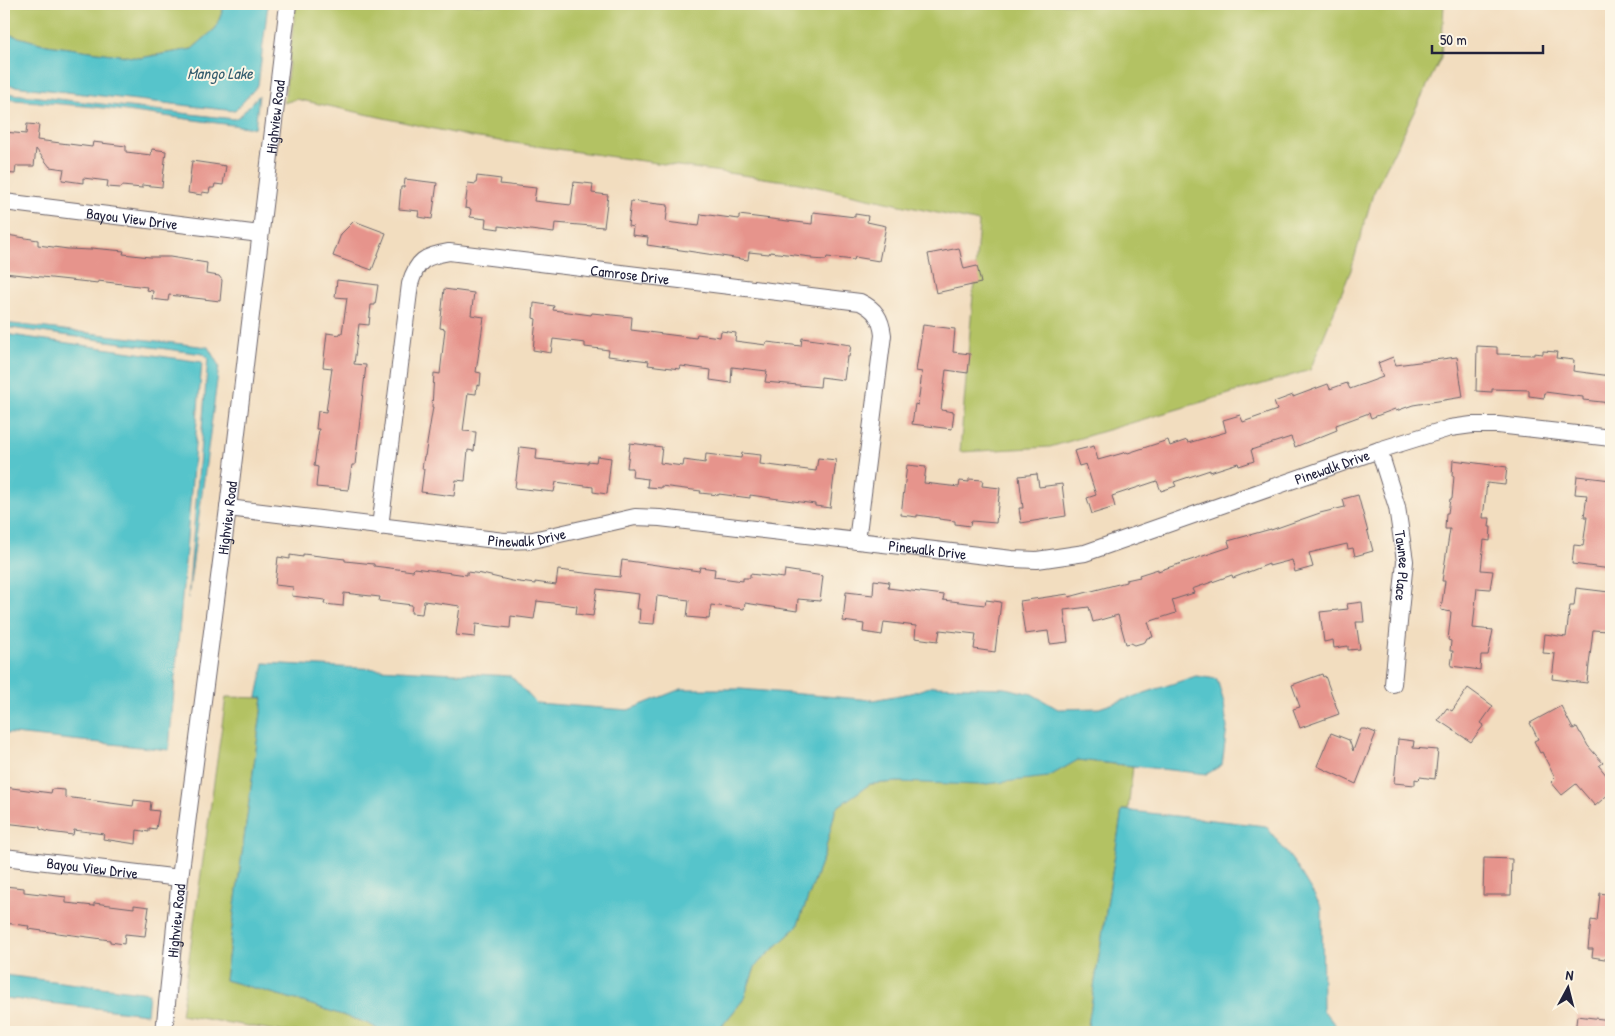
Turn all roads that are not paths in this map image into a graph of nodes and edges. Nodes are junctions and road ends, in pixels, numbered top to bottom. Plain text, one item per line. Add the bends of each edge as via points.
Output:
1 (288, 4) edge
2 (4, 202) edge
3 (260, 234) junction
4 (1611, 438) edge
5 (1379, 450) junction
6 (228, 508) junction
7 (380, 527) junction
8 (857, 541) junction
9 (1393, 684) dead end
10 (4, 857) edge
11 (180, 878) junction
12 (164, 1032) edge

1 - 3 street, Highview Road
2 - 3 street, Bayou View Drive
3 - 6 street, Highview Road
4 - 5 street, Pinewalk Drive via 1472,425 1429,433
5 - 8 street, Pinewalk Drive via 1085,553 1038,560 1012,559
5 - 9 street, Tawnee Place via 1397,507 1406,561
6 - 7 street, Pinewalk Drive
6 - 11 street, Highview Road
7 - 8 street, Pinewalk Drive via 504,541 532,540 635,517
7 - 8 street, Camrose Drive via 410,284 421,261 434,254 449,252 860,302 870,306 882,323 883,334
10 - 11 street, Bayou View Drive
11 - 12 street, Highview Road

